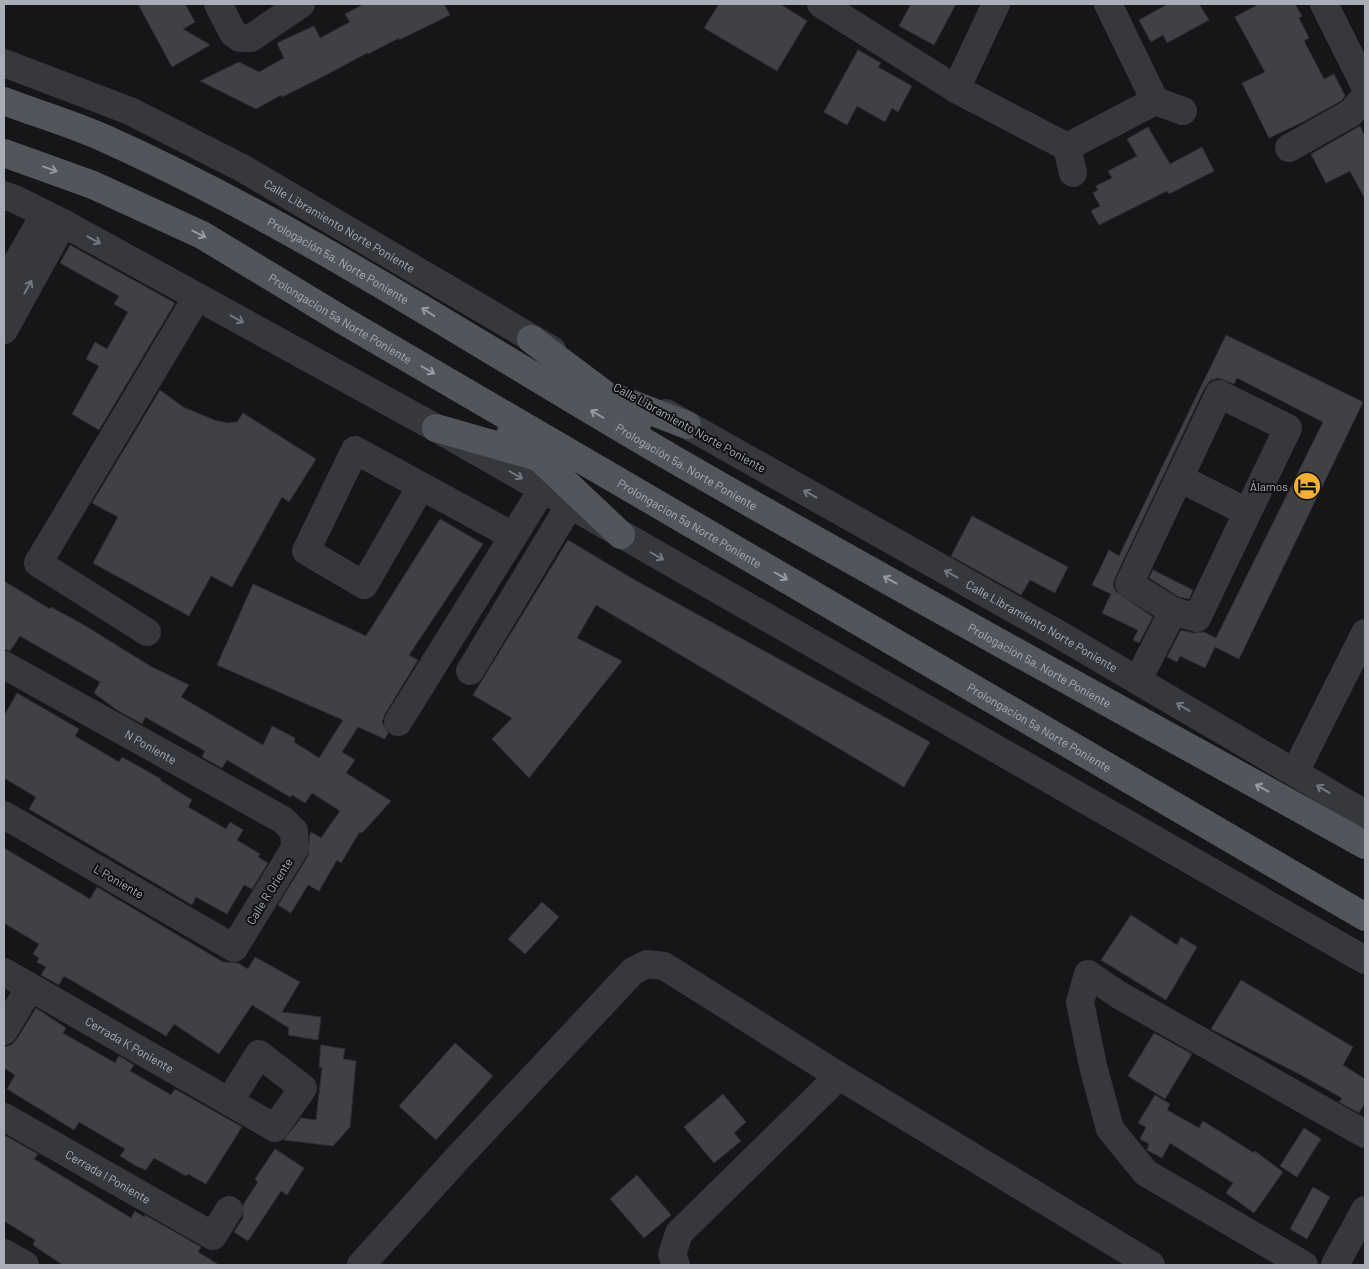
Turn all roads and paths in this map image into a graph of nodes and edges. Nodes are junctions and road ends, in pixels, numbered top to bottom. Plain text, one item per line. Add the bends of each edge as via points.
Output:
1 (218, 4) edge
2 (301, 4) edge
3 (821, 4) edge
4 (996, 4) edge
5 (1108, 4) edge
6 (1324, 4) edge
7 (4, 63) edge
8 (1365, 86) edge
9 (956, 89) junction
10 (1365, 97) edge
11 (4, 101) edge
12 (1155, 101) junction
13 (1183, 111) dead end
14 (1289, 148) dead end
15 (4, 153) edge
16 (4, 195) edge
17 (54, 218) junction
18 (4, 285) edge
19 (197, 297) junction
20 (4, 330) edge
21 (531, 339) junction
22 (518, 368) junction
23 (603, 393) junction
24 (478, 399) junction
25 (687, 424) junction
26 (436, 428) junction
27 (539, 458) junction
28 (673, 459) junction
29 (1179, 478) junction
30 (614, 479) junction
31 (421, 486) junction
32 (542, 490) junction
33 (569, 506) junction
34 (1247, 512) junction
35 (621, 535) junction
36 (513, 536) junction
37 (1173, 611) junction
38 (147, 632) dead end
39 (1365, 633) edge
40 (4, 665) edge
41 (470, 672) dead end
42 (1138, 680) junction
43 (398, 722) dead end
44 (1314, 732) junction
45 (1270, 760) junction
46 (1295, 772) junction
47 (1365, 814) edge
48 (4, 815) edge
49 (294, 831) joint
50 (1365, 845) edge
51 (1365, 917) edge
52 (234, 948) joint
53 (1365, 960) edge
54 (4, 972) edge
55 (30, 987) junction
56 (4, 1031) edge
57 (839, 1076) junction
58 (230, 1102) dead end
59 (4, 1117) edge
60 (1365, 1134) edge
61 (229, 1210) dead end
62 (1365, 1210) edge
63 (4, 1253) edge
64 (25, 1265) edge
65 (361, 1265) edge
66 (676, 1265) edge
67 (1151, 1265) edge
68 (1304, 1265) edge
69 (1335, 1265) edge

1 - 2 street via 233,33 240,38 251,38
3 - 9 street
4 - 9 street
5 - 12 street
6 - 8 street
7 - 21 street, Calle Libramiento Norte Poniente via 130,111 242,168
9 - 12 street via 1070,160
10 - 14 street via 1351,113
22 -> 11 main road, Prologación 5a. Norte Poniente via 371,277 219,194 103,138
12 - 13 street
15 -> 24 main road, Prolongacion 5a Norte Poniente via 93,185 202,235
16 - 17 street
17 - 18 street
17 -> 19 street
20 -> 17 street
19 -> 26 street
19 - 38 street via 38,563
21 - 23 main road
21 - 25 street, Calle Libramiento Norte Poniente
22 - 23 main road
28 -> 22 main road, Prologación 5a. Norte Poniente
23 - 25 main road
23 - 28 main road
24 - 27 main road
24 - 30 main road, Prolongacion 5a Norte Poniente
42 -> 25 street, Calle Libramiento Norte Poniente
26 - 27 main road
26 -> 32 street
27 - 30 main road
27 - 35 main road
50 -> 28 main road, Prologación 5a. Norte Poniente
29 - 34 street
29 - 34 street via 1219,394 1288,428
29 - 37 street via 1129,584
30 -> 51 main road, Prolongacion 5a Norte Poniente
31 - 31 street via 355,450 306,551 364,585
31 - 36 street
32 - 33 street
32 - 36 street
33 - 35 street
33 - 41 street
34 - 37 street via 1196,618
35 -> 53 street
36 - 43 street
37 - 42 street
39 - 44 street
40 - 49 street, N Poniente via 283,820
45 -> 42 street, Calle Libramiento Norte Poniente
44 - 45 street
44 - 46 street
45 - 46 street, Calle Libramiento Norte Poniente
47 -> 46 street, Calle Libramiento Norte Poniente
48 - 52 street, L Poniente
49 - 52 street, Calle R Oriente via 295,848
54 - 55 street, Cerrada K Poniente
55 - 56 street
55 - 58 street, Cerrada K Poniente
57 - 65 street via 664,966 647,964 632,971
57 - 66 street via 679,1233 672,1255
57 - 67 street
59 - 61 street, Cerrada I Poniente via 213,1236
60 - 68 street via 1088,974 1080,1002 1110,1128 1146,1173
62 - 69 street
63 - 64 street

